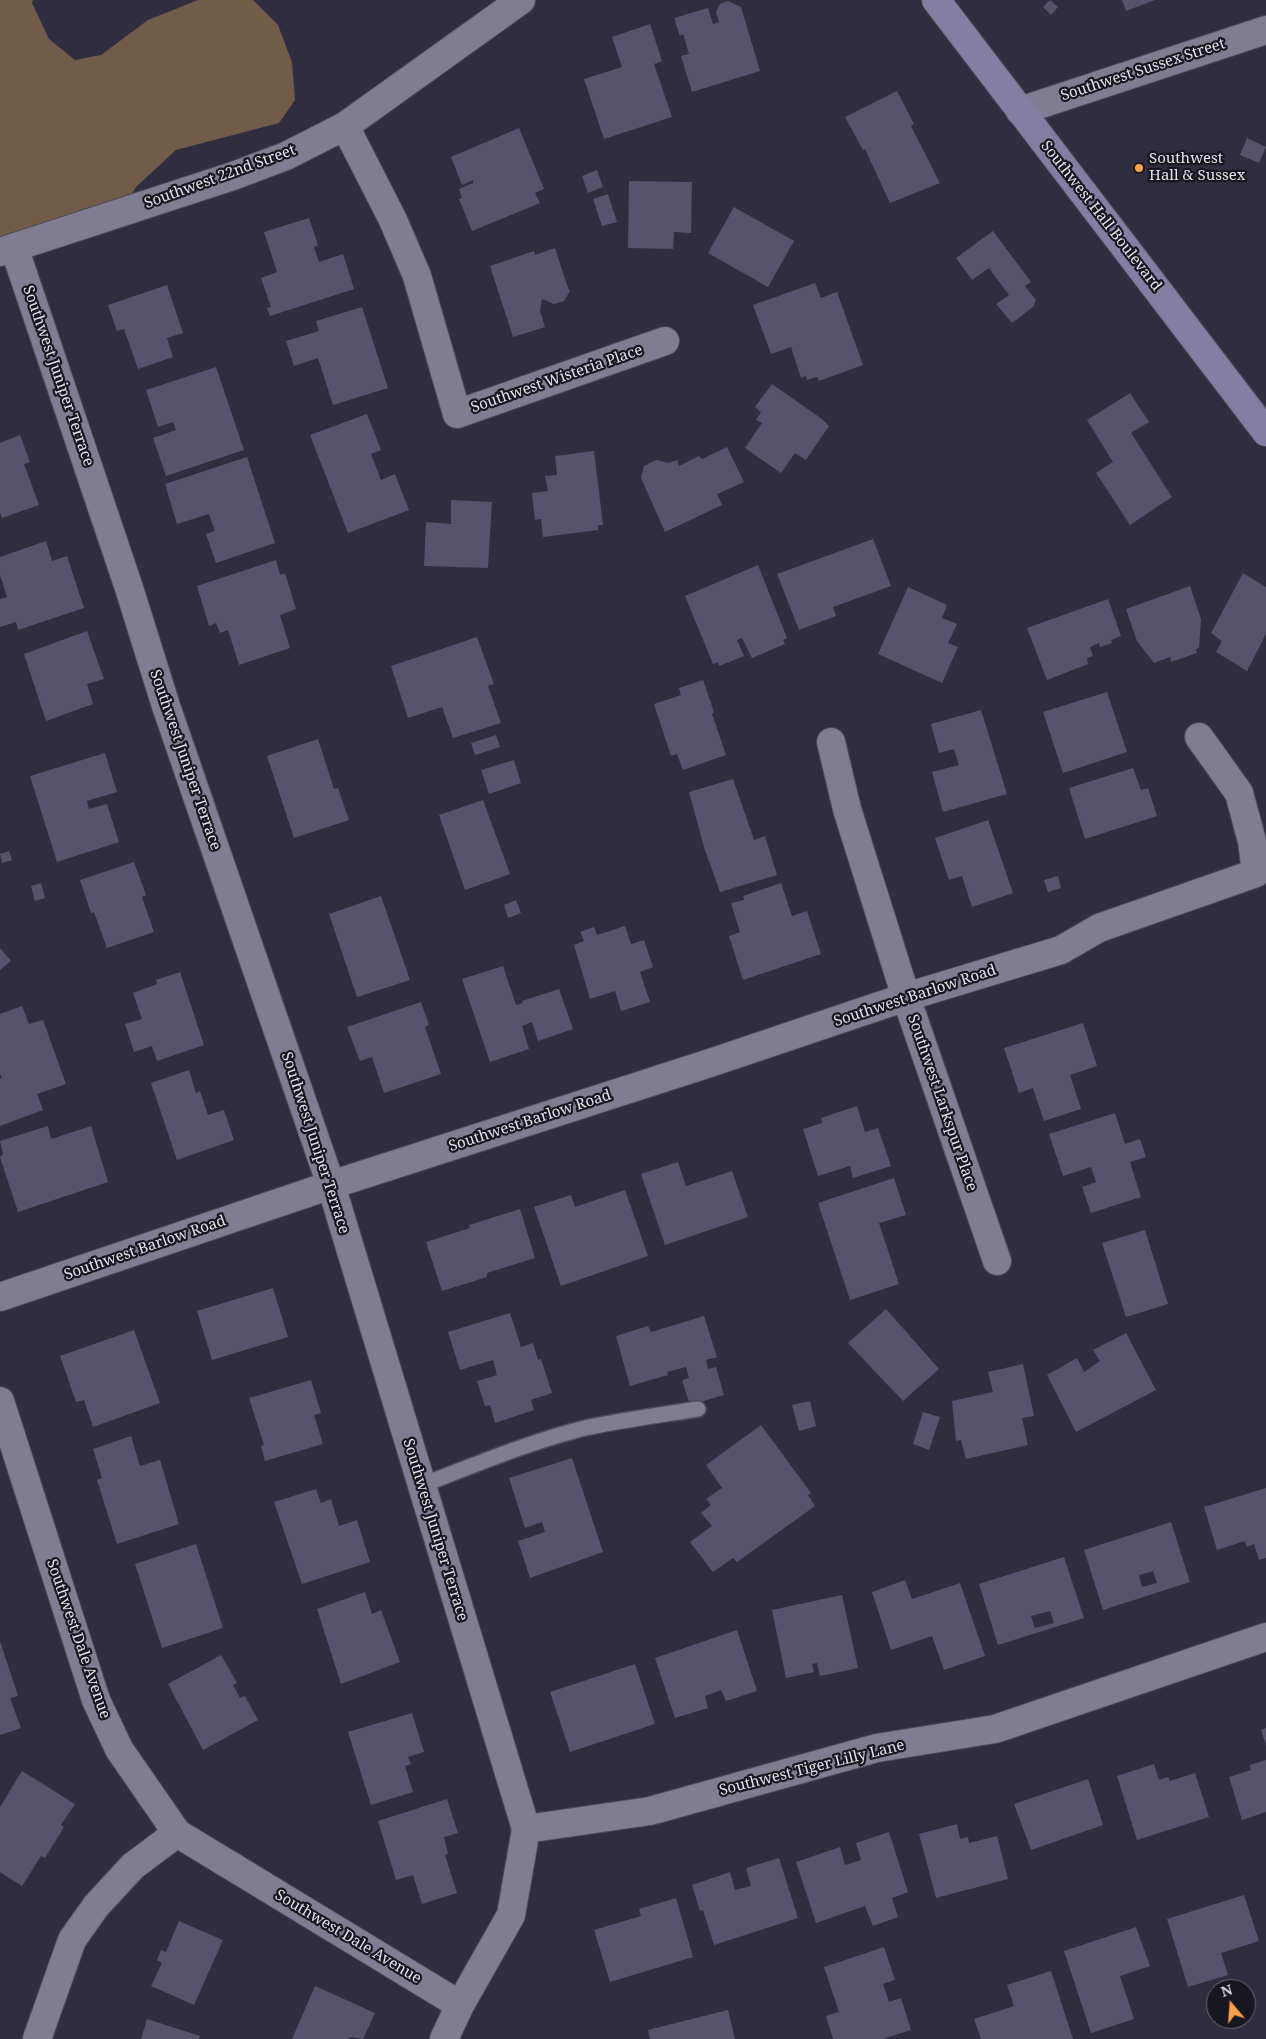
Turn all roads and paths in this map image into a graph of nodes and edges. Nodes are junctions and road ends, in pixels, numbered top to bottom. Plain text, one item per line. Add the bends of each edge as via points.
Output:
1 (521, 0) edge
2 (936, 0) edge
3 (1266, 30) edge
4 (1020, 111) junction
5 (345, 126) junction
6 (7, 249) edge
7 (665, 341) dead end
8 (1266, 432) edge
9 (1199, 737) dead end
10 (832, 742) dead end
11 (906, 997) junction
12 (330, 1185) junction
13 (997, 1261) dead end
14 (0, 1297) edge
15 (0, 1401) edge
16 (698, 1409) dead end
17 (422, 1485) junction
18 (1266, 1638) edge
19 (526, 1829) junction
20 (177, 1833) junction
21 (460, 2005) junction
22 (38, 2039) edge
23 (444, 2039) edge

1 - 5 street, Southwest 22nd Street
2 - 4 main road, Southwest Hall Boulevard
3 - 4 street, Southwest Sussex Street
4 - 8 main road, Southwest Hall Boulevard
5 - 6 street, Southwest 22nd Street via 286,156 233,176
5 - 7 street, Southwest Wisteria Place via 393,220 417,276 457,414
6 - 12 street, Southwest Juniper Terrace via 129,588 166,706
9 - 11 street, Southwest Barlow Road via 1239,793 1252,841 1256,873 1099,928 1061,950
10 - 11 street, Southwest Larkspur Place via 847,809
11 - 12 street, Southwest Barlow Road
11 - 13 street, Southwest Larkspur Place
12 - 14 street, Southwest Barlow Road
12 - 17 street, Southwest Juniper Terrace
15 - 20 street, Southwest Dale Avenue via 96,1700 119,1749
16 - 17 lane via 583,1429
17 - 19 street, Southwest Juniper Terrace
18 - 19 street, Southwest Tiger Lilly Lane via 995,1729 877,1748 650,1811
19 - 21 street, Southwest Juniper Terrace via 511,1915
20 - 21 street, Southwest Dale Avenue
20 - 22 street via 133,1866 96,1906 72,1940
21 - 23 street, Southwest Juniper Terrace

